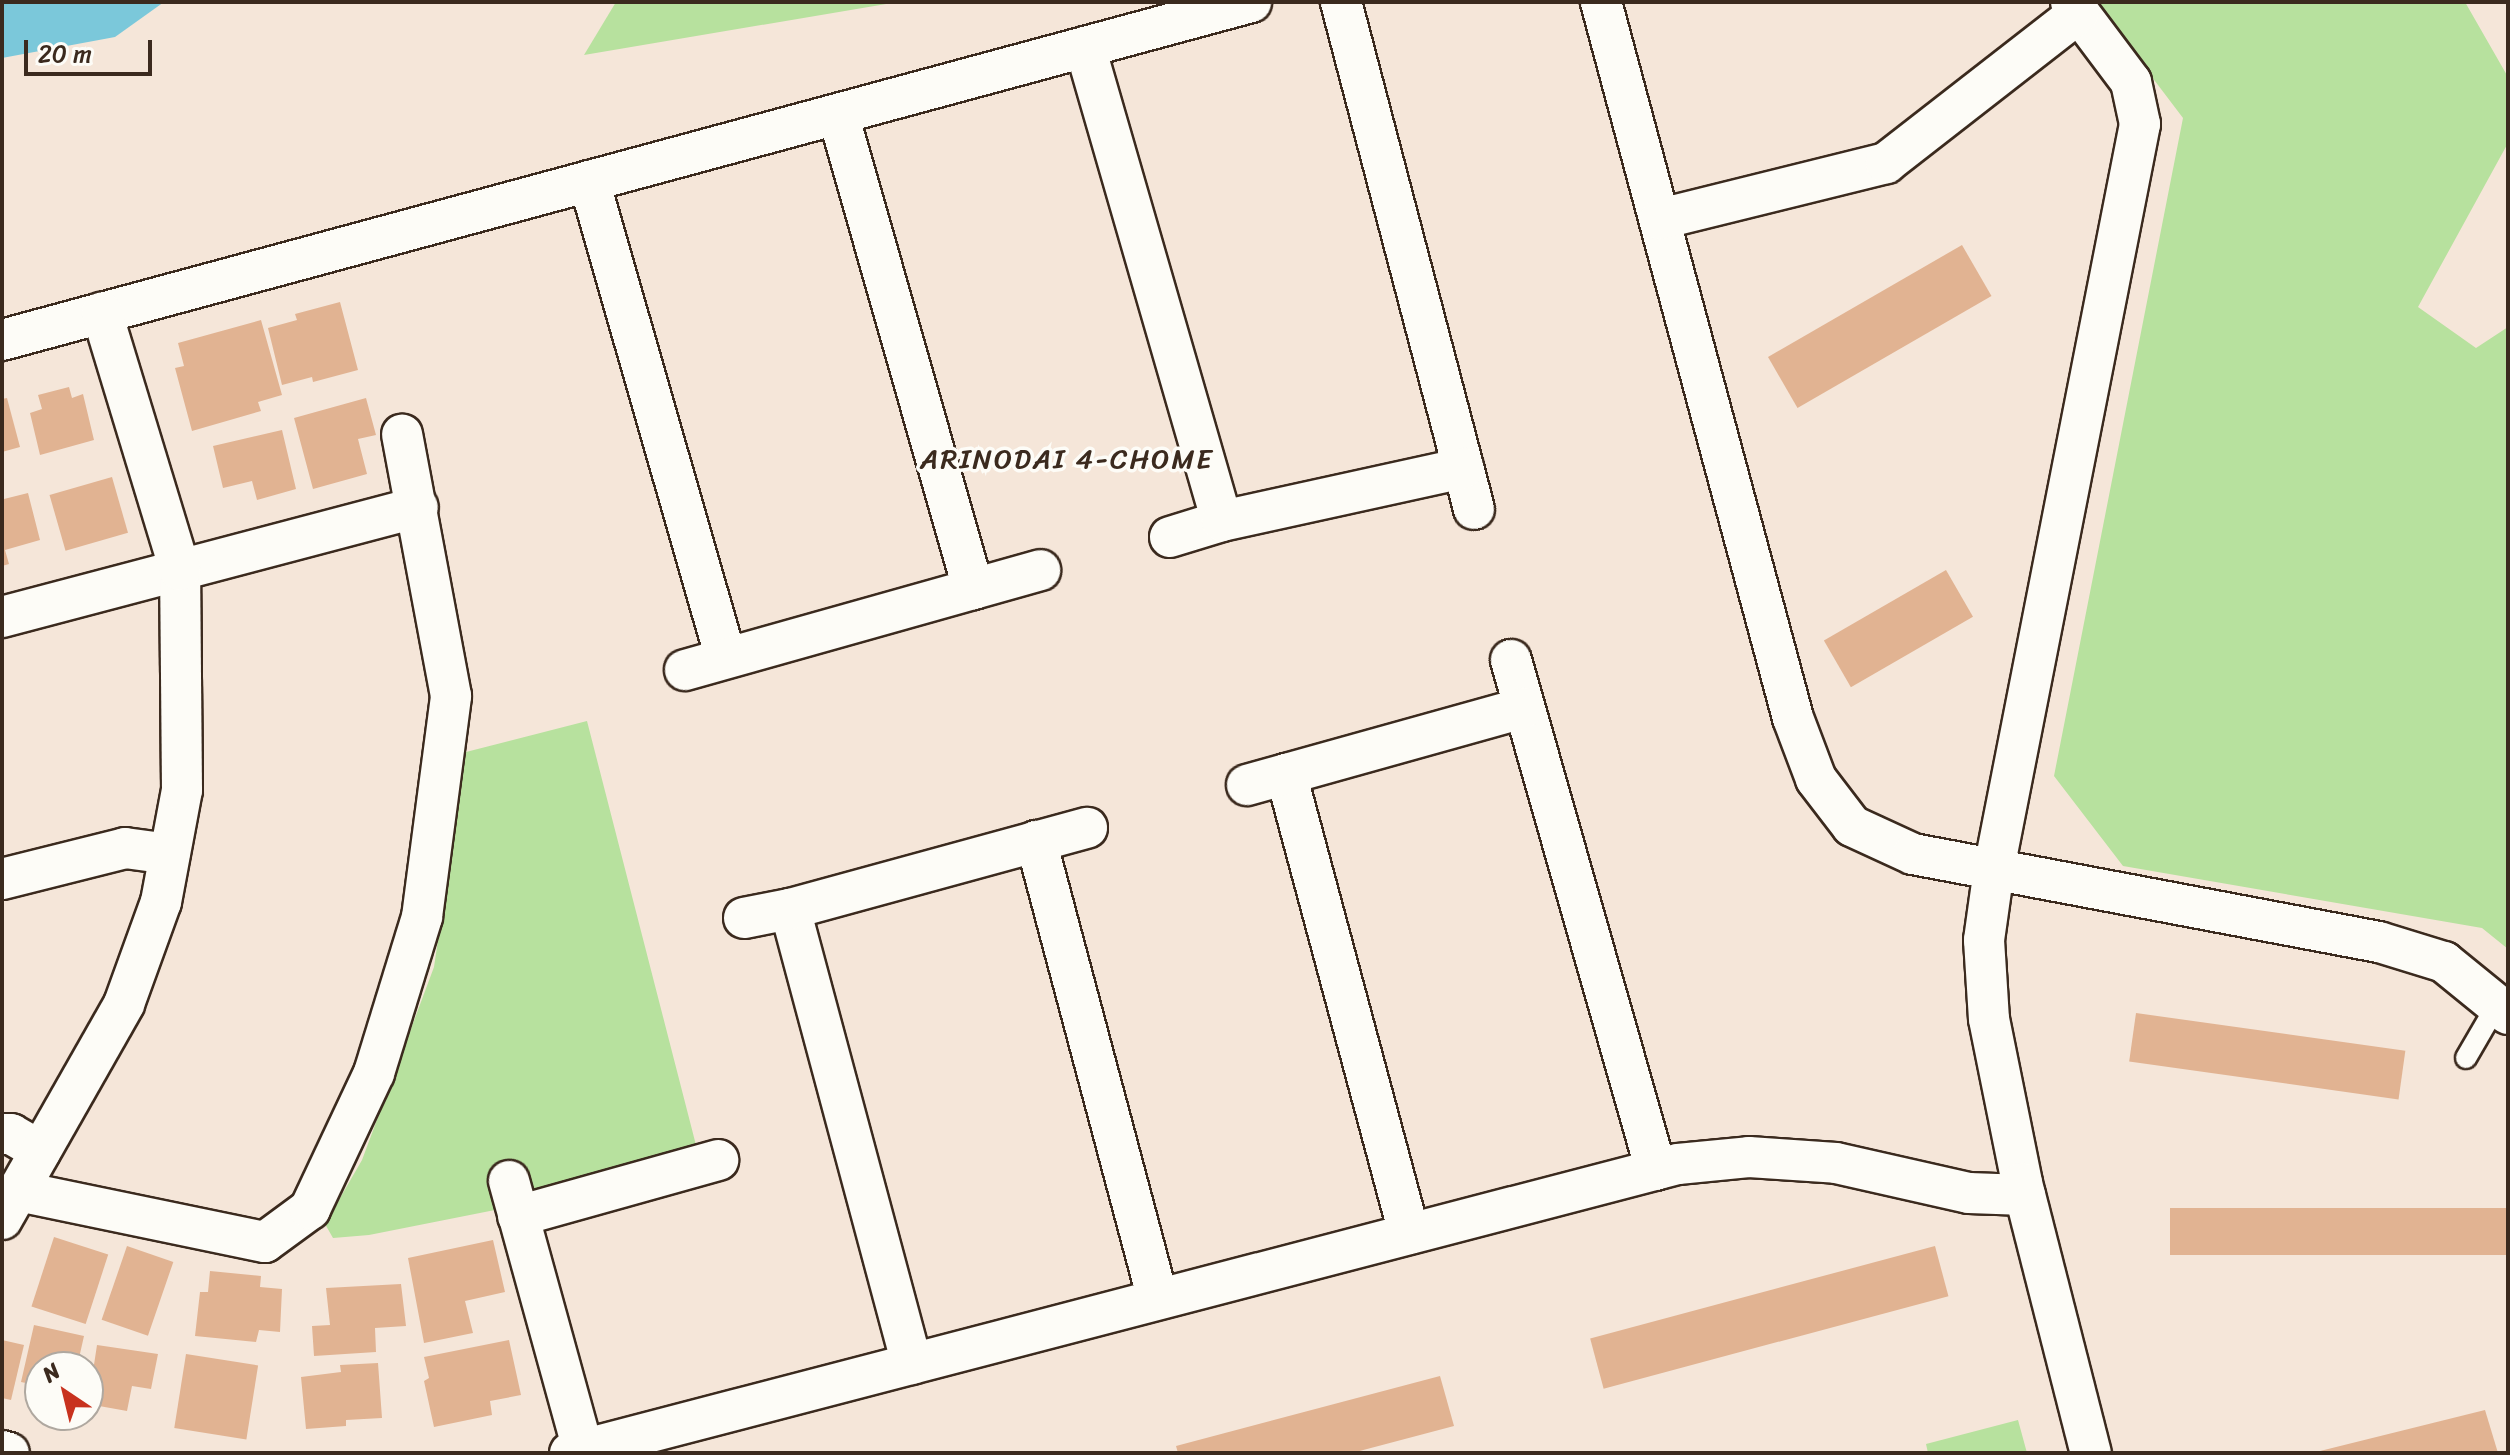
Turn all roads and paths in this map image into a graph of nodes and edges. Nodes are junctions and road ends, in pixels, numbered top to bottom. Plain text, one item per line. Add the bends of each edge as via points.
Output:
1 (1251, 2) edge
2 (1341, 2) edge
3 (1601, 2) edge
4 (2075, 8) edge
5 (1085, 47) junction
6 (838, 114) junction
7 (589, 181) junction
8 (1660, 219) junction
9 (102, 313) junction
10 (2, 340) edge
11 (402, 435) dead end
12 (1463, 468) junction
13 (418, 507) junction
14 (1474, 509) dead end
15 (1222, 521) junction
16 (1170, 537) dead end
17 (180, 570) junction
18 (1040, 570) dead end
19 (973, 589) junction
20 (2, 617) edge
21 (726, 658) junction
22 (1511, 660) dead end
23 (685, 670) dead end
24 (1523, 708) junction
25 (1286, 774) junction
26 (1247, 785) dead end
27 (1087, 828) dead end
28 (1036, 841) junction
29 (170, 854) junction
30 (1994, 869) junction
31 (2, 879) edge
32 (790, 909) junction
33 (744, 918) dead end
34 (2503, 1008) edge
35 (2466, 1058) dead end
36 (2, 1134) edge
37 (41, 1151) junction
38 (718, 1160) dead end
39 (1656, 1170) junction
40 (2025, 1195) junction
41 (10, 1205) edge
42 (1409, 1234) junction
43 (1158, 1299) junction
44 (912, 1364) junction
45 (2, 1451) edge
46 (579, 1452) edge
47 (9, 1453) edge
48 (2091, 1453) edge

1 - 5 street
2 - 12 street
3 - 8 street
4 - 8 street via 1886,163
4 - 30 street via 2131,82 2140,124
5 - 6 street
5 - 15 street
6 - 7 street
6 - 19 street
7 - 9 street
7 - 21 street
8 - 30 street via 1793,718 1816,779 1852,826 1913,854
9 - 10 street
9 - 17 street
11 - 13 street
12 - 14 street
12 - 15 street
13 - 17 street
13 - 41 street via 451,696 422,917 374,1073 310,1209 265,1242
15 - 16 street
17 - 20 street
17 - 29 street via 182,790
18 - 19 street
19 - 21 street
21 - 23 street
22 - 24 street
24 - 25 street
24 - 39 street
25 - 26 street
25 - 42 street
27 - 28 street
28 - 32 street
28 - 43 street
29 - 31 street via 125,848
29 - 37 street via 161,902 124,1004
30 - 34 street via 2379,942 2444,962
30 - 40 street via 1984,940 1989,1019
32 - 33 street
32 - 44 street
34 - 35 lane
36 - 37 street
37 - 41 street
38 - 46 street via 514,1198
39 - 40 street via 1749,1157 1836,1163 1969,1193
39 - 42 street
40 - 48 street
42 - 43 street
43 - 44 street
44 - 46 street
45 - 47 street

